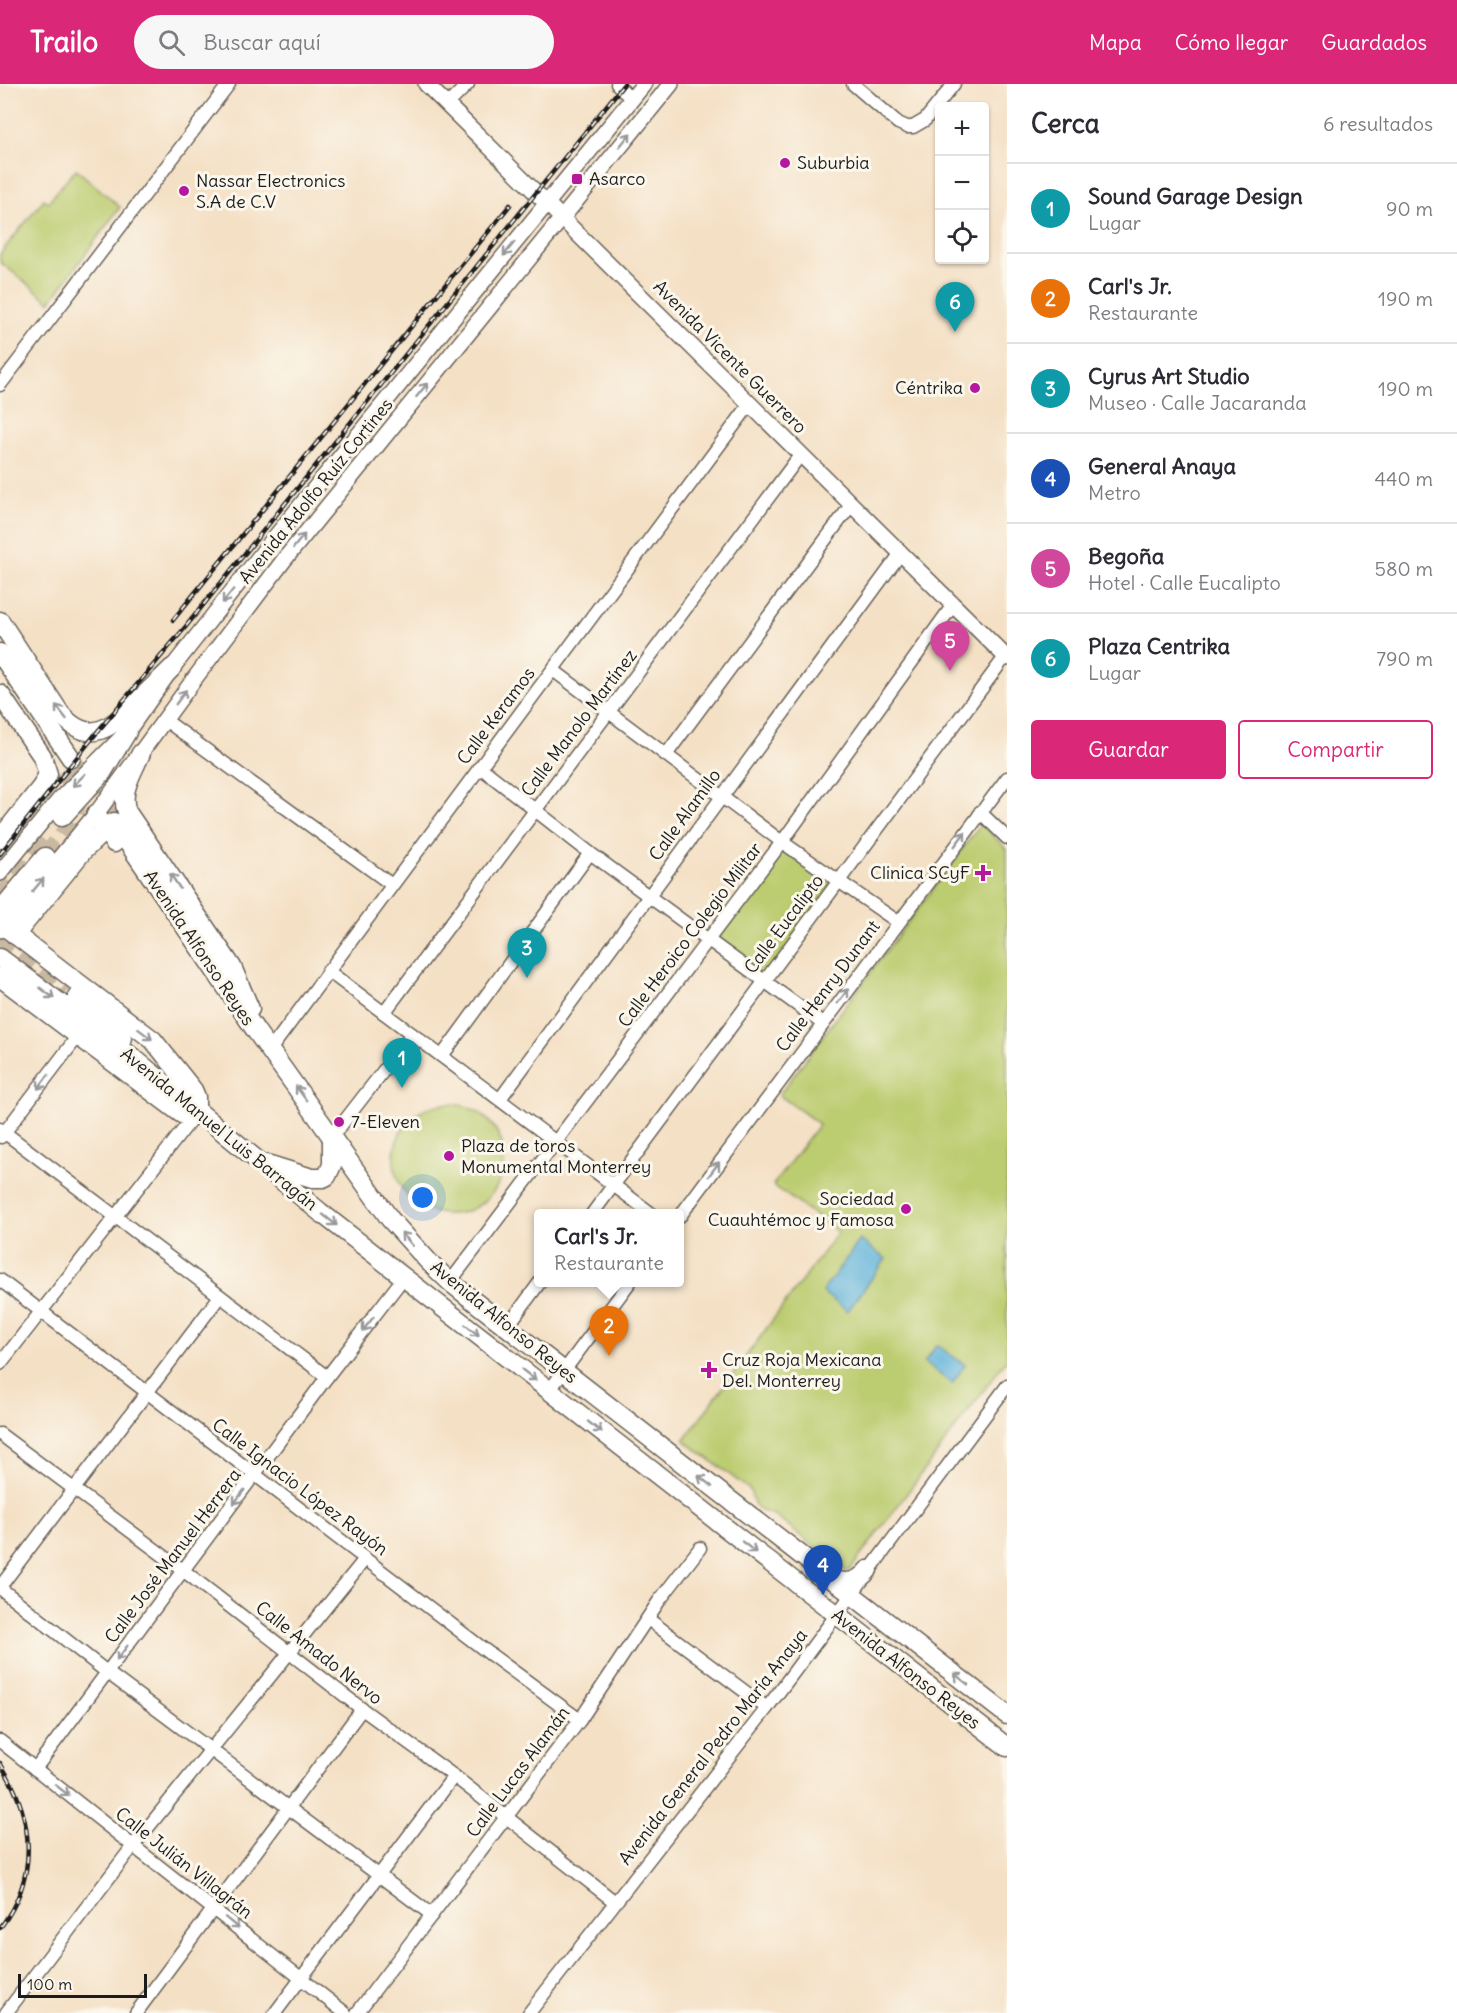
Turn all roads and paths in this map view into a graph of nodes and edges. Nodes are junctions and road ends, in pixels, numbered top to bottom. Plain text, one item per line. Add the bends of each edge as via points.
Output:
1 (229, 84) edge
2 (426, 84) edge
3 (468, 84) edge
4 (616, 84) edge
5 (644, 84) edge
6 (670, 84) edge
7 (853, 84) edge
8 (954, 84) edge
9 (632, 99) junction
10 (447, 105) junction
11 (546, 203) junction
12 (561, 218) junction
13 (0, 385) edge
14 (750, 404) junction
15 (801, 454) junction
16 (851, 505) junction
17 (901, 553) junction
18 (953, 605) junction
19 (0, 621) edge
20 (0, 653) edge
21 (1006, 657) edge
22 (172, 668) junction
23 (553, 670) junction
24 (0, 694) edge
25 (609, 713) junction
26 (165, 720) junction
27 (127, 732) junction
28 (141, 753) junction
29 (666, 755) junction
30 (67, 763) tunnel mouth
31 (480, 767) junction
32 (1007, 778) edge
33 (721, 796) junction
34 (536, 811) junction
35 (980, 812) junction
36 (96, 814) junction
37 (62, 817) dead end
38 (110, 826) junction
39 (1007, 838) edge
40 (0, 839) edge
41 (782, 842) junction
42 (590, 853) junction
43 (45, 857) tunnel mouth
44 (0, 873) edge
45 (839, 881) junction
46 (392, 885) junction
47 (649, 896) junction
48 (898, 922) junction
49 (5, 925) edge
50 (708, 940) junction
51 (0, 958) edge
52 (328, 971) junction
53 (0, 977) edge
54 (764, 981) junction
55 (68, 990) tunnel mouth
56 (384, 1013) junction
57 (823, 1024) junction
58 (256, 1031) junction
59 (412, 1034) junction
60 (78, 1036) junction
61 (270, 1050) junction
62 (442, 1056) junction
63 (136, 1060) junction
64 (500, 1100) junction
65 (197, 1110) junction
66 (2, 1133) edge
67 (332, 1137) junction
68 (557, 1142) junction
69 (256, 1161) junction
70 (613, 1184) junction
71 (596, 1209) edge
72 (646, 1209) edge
73 (684, 1211) edge
74 (115, 1215) junction
75 (404, 1278) junction
76 (0, 1280) edge
77 (450, 1282) junction
78 (536, 1287) edge
79 (626, 1287) edge
80 (220, 1296) junction
81 (435, 1302) joint
82 (40, 1311) junction
83 (507, 1327) junction
84 (0, 1364) edge
85 (564, 1371) junction
86 (327, 1377) junction
87 (1007, 1386) edge
88 (549, 1391) junction
89 (146, 1392) junction
90 (0, 1434) edge
91 (255, 1474) junction
92 (74, 1489) junction
93 (700, 1548) dead end
94 (365, 1559) junction
95 (868, 1570) junction
96 (184, 1571) junction
97 (825, 1576) junction
98 (0, 1588) edge
99 (850, 1594) junction
100 (836, 1615) junction
101 (648, 1619) junction
102 (288, 1653) junction
103 (108, 1673) junction
104 (767, 1708) junction
105 (362, 1709) junction
106 (1006, 1716) edge
107 (580, 1720) junction
108 (0, 1741) edge
109 (1007, 1747) edge
110 (211, 1750) junction
111 (35, 1769) junction
112 (454, 1776) junction
113 (289, 1808) junction
114 (507, 1817) junction
115 (133, 1845) junction
116 (378, 1875) junction
117 (615, 1902) junction
118 (214, 1909) junction
119 (432, 1915) junction
120 (300, 1978) junction
121 (6, 2013) edge
122 (136, 2013) edge
123 (274, 2013) edge
124 (345, 2013) edge
125 (357, 2013) edge
126 (530, 2013) edge

1 - 13 street
2 - 10 main road, Avenida Vicente Guerrero
3 - 10 street
4 - 9 street
5 - 9 main road, Avenida Adolfo Ruíz Cortines
12 -> 6 main road, Avenida Adolfo Ruíz Cortines
7 - 8 street via 898,123 913,127 925,120
9 - 11 main road, Avenida Adolfo Ruíz Cortines
10 - 11 main road, Avenida Vicente Guerrero
11 - 12 main road, Avenida Vicente Guerrero
11 -> 22 main road, Avenida Adolfo Ruíz Cortines
12 - 14 main road, Avenida Vicente Guerrero
26 -> 12 main road, Avenida Adolfo Ruíz Cortines via 284,560
14 - 15 main road, Avenida Vicente Guerrero
14 - 23 street, Calle Keramos
15 - 16 main road, Avenida Vicente Guerrero
15 - 25 street, Calle Manolo Martínez
16 - 17 main road, Avenida Vicente Guerrero
16 - 29 street
17 - 18 main road, Avenida Vicente Guerrero
17 - 33 street, Calle Alamillo
18 - 21 main road, Avenida Vicente Guerrero
18 - 41 street, Calle Heroico Colegio Militar
22 -> 19 highway via 119,720 88,732 72,725 60,712
20 - 30 highway via 28,695 31,717
21 - 45 street, Calle Eucalipto
22 - 27 main road, Avenida Adolfo Ruíz Cortines
23 - 25 street
23 - 31 street, Calle Keramos
24 - 40 highway via 42,756 48,774
25 - 29 street
25 - 34 street, Calle Manolo Martínez
26 - 28 main road, Avenida Adolfo Ruíz Cortines
26 - 46 street
27 - 37 highway via 102,773
27 -> 44 main road, Avenida Adolfo Ruíz Cortines via 60,799
28 - 36 main road, Avenida Adolfo Ruíz Cortines
58 -> 28 highway via 232,967 124,805
29 - 33 street
31 - 34 street
31 - 46 street, Calle Keramos
32 - 35 street, Calle Henry Dunant
33 - 41 street
33 - 47 street, Calle Alamillo
34 - 42 street
34 - 56 street, Calle Manolo Martínez
35 - 39 street
48 -> 35 street, Calle Henry Dunant
36 - 38 highway
49 -> 36 main road, Avenida Adolfo Ruíz Cortines
38 - 49 highway
38 - 58 highway via 208,982 230,1009
41 - 45 street
41 - 50 street, Calle Heroico Colegio Militar
42 - 47 street
42 - 62 street
43 - 49 highway
45 - 48 street
45 - 54 street, Calle Eucalipto
46 - 52 street, Calle Keramos
47 - 50 street
47 - 64 street, Calle Alamillo
57 -> 48 street, Calle Henry Dunant
49 -> 65 highway via 153,1040 193,1090
50 - 54 street
50 - 68 street, Calle Heroico Colegio Militar
51 -> 63 highway, Avenida Manuel Luis Barragán
52 - 56 street
52 - 61 street, Calle Keramos
53 - 60 highway
54 - 57 street
54 - 70 street, Calle Eucalipto
55 - 63 highway via 115,1029
56 - 59 street
73 -> 57 street, Calle Henry Dunant
58 - 61 highway, Avenida Alfonso Reyes
59 - 62 street
59 - 67 street
60 - 65 highway via 182,1114
60 -> 66 street
67 -> 61 highway, Avenida Alfonso Reyes
62 - 64 street
63 - 65 highway, Avenida Manuel Luis Barragán
64 - 68 street
65 - 69 highway, Avenida Manuel Luis Barragán
65 - 74 street
66 - 74 street
67 - 69 highway via 332,1165 323,1178
77 -> 67 highway, Avenida Alfonso Reyes via 397,1228
68 - 70 street
68 - 77 street, Calle Heroico Colegio Militar
69 -> 75 highway, Avenida Manuel Luis Barragán
70 - 71 street, Calle Eucalipto
70 - 72 street
74 - 80 street
74 - 82 street
75 - 81 highway, Avenida Manuel Luis Barragán
75 -> 86 street, Calle José Manuel Herrera
76 - 82 street, Calle Ignacio López Rayón
77 - 83 highway, Avenida Alfonso Reyes
78 - 83 street
79 - 85 street
80 - 86 street
80 - 89 street
81 -> 88 highway, Avenida Alfonso Reyes
82 - 84 street
82 - 89 street, Calle Ignacio López Rayón
83 - 85 highway, Avenida Alfonso Reyes
85 - 88 street
97 -> 85 highway, Avenida Alfonso Reyes
86 - 91 street, Calle José Manuel Herrera
87 - 95 street, Avenida General Pedro María Anaya
88 -> 100 highway, Avenida Alfonso Reyes
89 - 91 street, Calle Ignacio López Rayón
89 - 92 street
90 - 92 street, Calle Amado Nervo
91 - 94 street, Calle Ignacio López Rayón
91 -> 96 street, Calle José Manuel Herrera
92 - 96 street, Calle Amado Nervo
92 - 98 street
93 - 101 street, Calle Lucas Alamán
94 - 102 street
94 - 107 street, Calle Ignacio López Rayón
95 - 97 highway via 849,1582
95 - 99 street, Avenida General Pedro María Anaya
96 - 102 street, Calle Amado Nervo
96 -> 103 street, Calle José Manuel Herrera
97 - 99 highway, Avenida Alfonso Reyes
98 - 103 street
99 - 100 street, Avenida General Pedro María Anaya
106 -> 99 highway, Avenida Alfonso Reyes
100 - 104 street, Avenida General Pedro María Anaya
100 - 109 highway, Avenida Alfonso Reyes
101 - 104 street
101 - 107 street, Calle Lucas Alamán
102 - 105 street, Calle Amado Nervo
102 - 110 street
103 - 110 street
103 - 111 street, Calle José Manuel Herrera
104 - 117 street, Avenida General Pedro María Anaya
105 - 112 street, Calle Amado Nervo
105 - 113 street
107 - 114 street, Calle Lucas Alamán
108 - 111 street, Calle Julián Villagrán
110 - 113 street
110 - 115 street
111 -> 115 street, Calle Julián Villagrán
112 - 114 street, Calle Amado Nervo
112 - 116 street
113 - 116 street
113 - 118 street
114 - 117 street, Calle Amado Nervo
114 - 119 street, Calle Lucas Alamán
115 - 118 street, Calle Julián Villagrán
115 - 121 street
116 - 119 street
116 - 120 street
117 - 126 street, Avenida General Pedro María Anaya
118 -> 120 street, Calle Julián Villagrán
118 - 122 street
119 - 125 street, Calle Lucas Alamán
120 - 123 street
120 - 124 street, Calle Julián Villagrán

